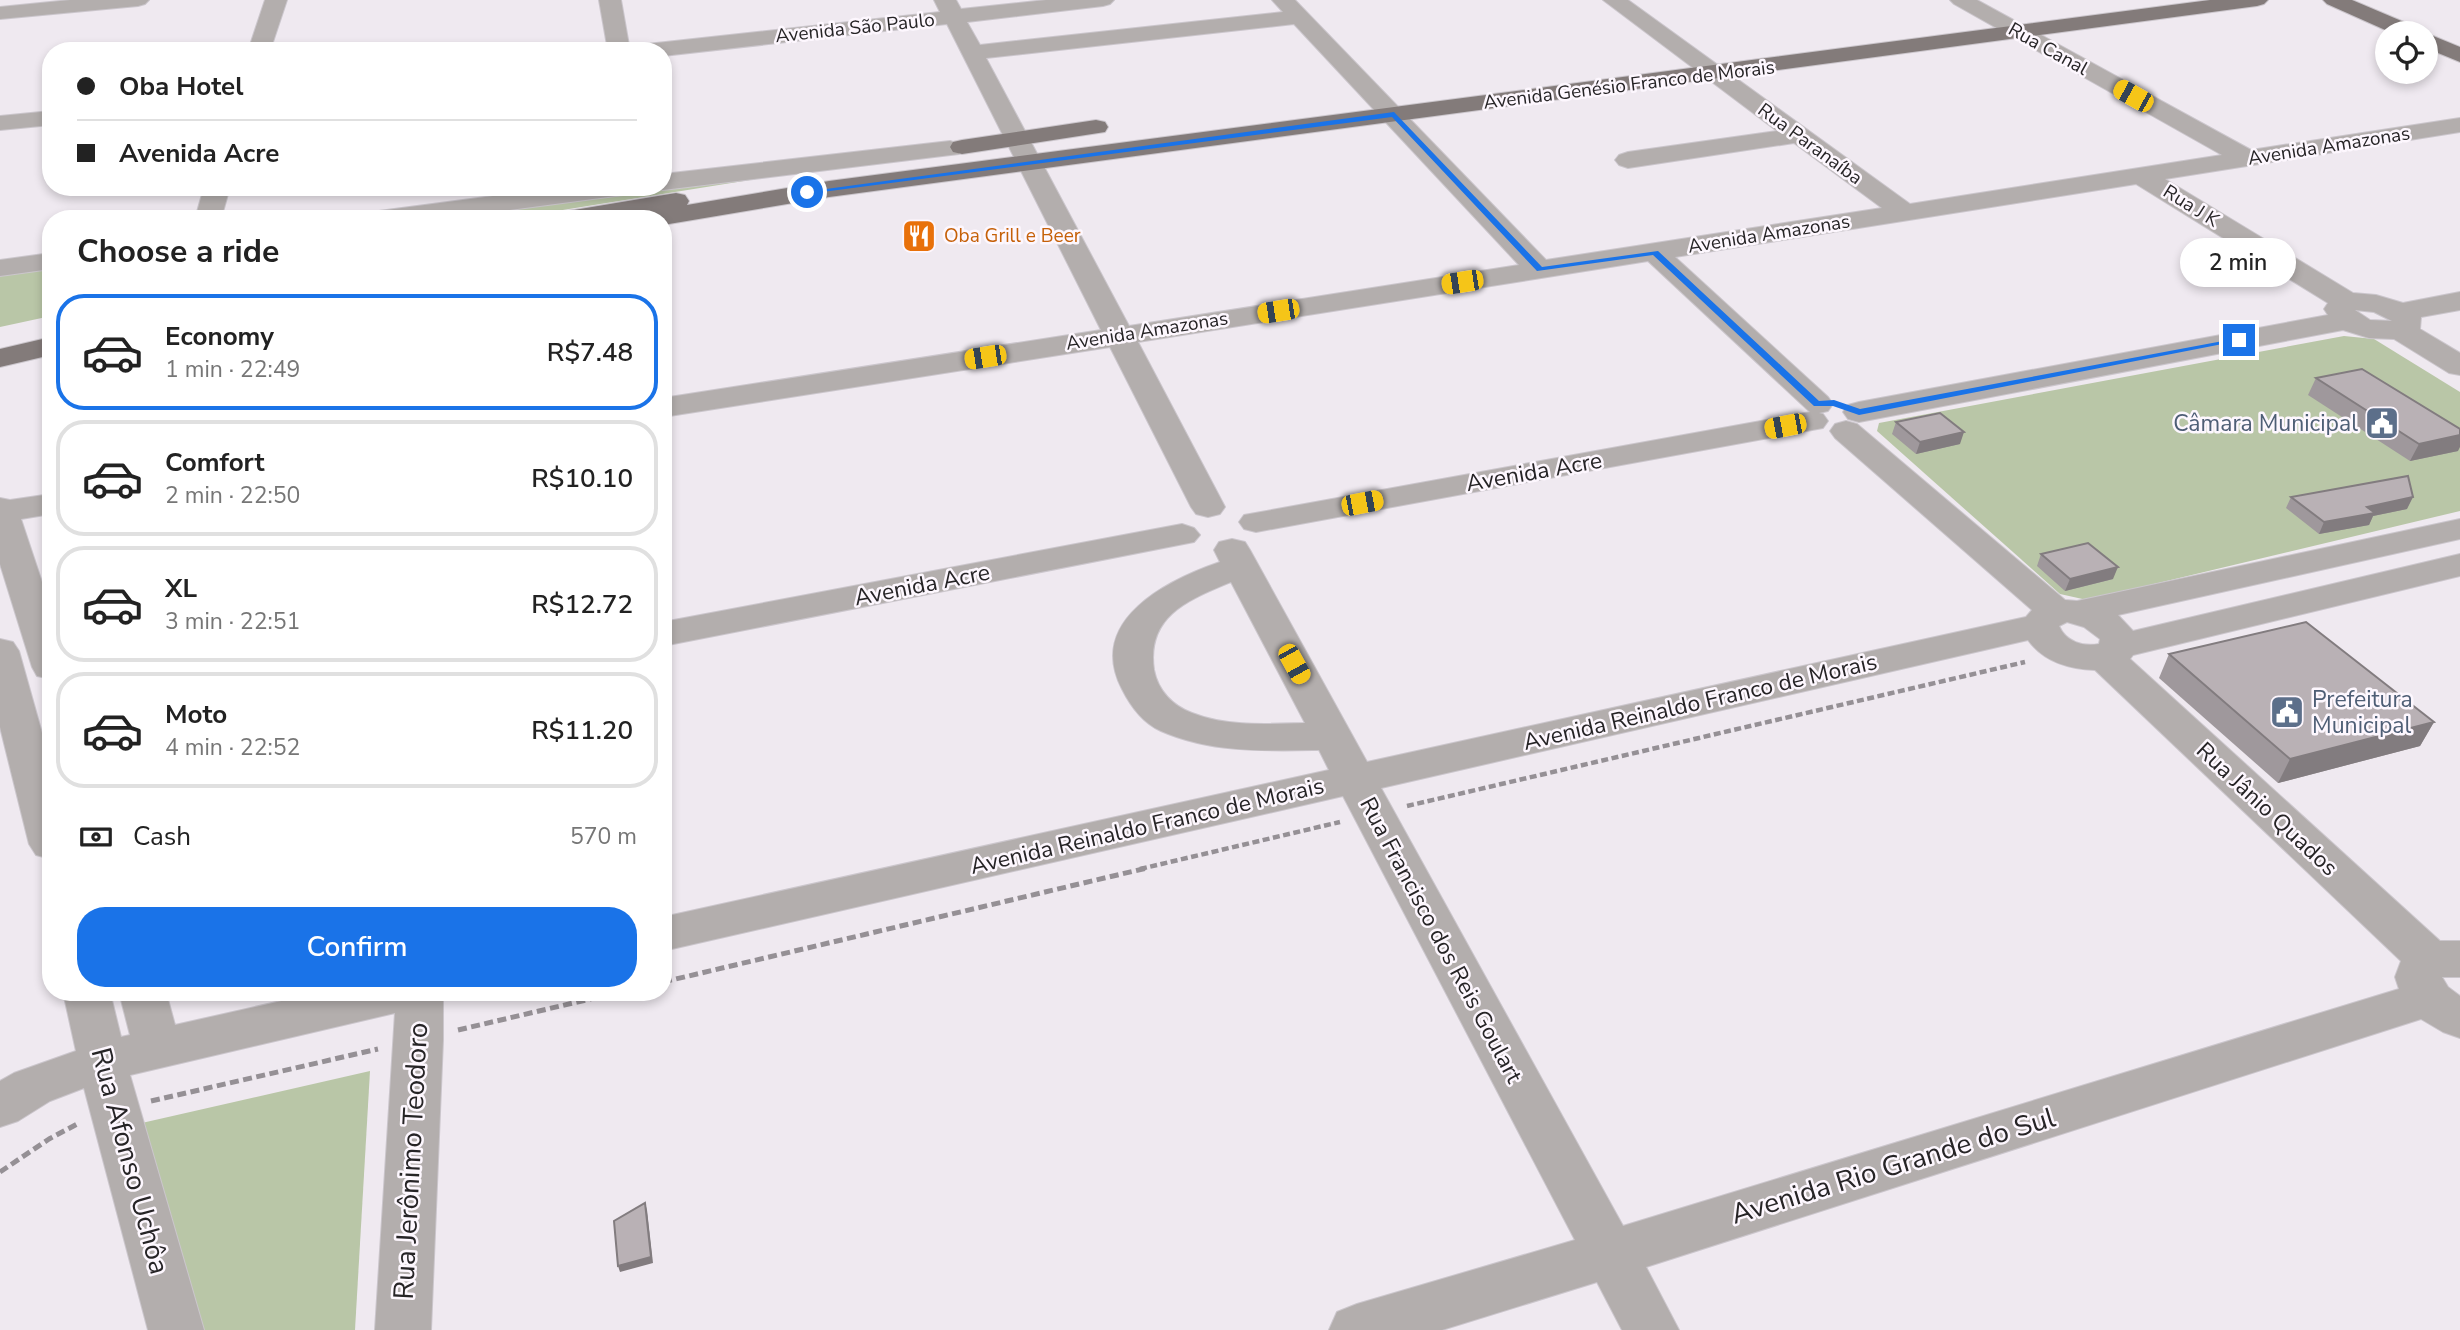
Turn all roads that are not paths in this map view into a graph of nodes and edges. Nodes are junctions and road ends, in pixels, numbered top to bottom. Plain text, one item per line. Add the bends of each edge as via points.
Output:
1 (138, 0) edge
2 (276, 0) edge
3 (610, 0) edge
4 (1103, 0) edge
5 (1283, 0) edge
6 (1614, 0) edge
7 (1961, 0) edge
8 (2102, 0) edge
9 (2257, 0) edge
10 (2334, 0) edge
11 (949, 8) edge
12 (0, 13) edge
13 (1987, 15) junction
14 (1299, 17) junction
15 (1946, 20) dead end
16 (2382, 21) edge
17 (2019, 33) junction
18 (262, 42) edge
19 (617, 42) edge
20 (2438, 45) edge
21 (672, 48) edge
22 (1713, 49) dead end
23 (1686, 52) junction
24 (971, 54) junction
25 (2460, 55) edge
26 (1659, 56) dead end
27 (1713, 74) junction
28 (1373, 94) junction
29 (1346, 97) dead end
30 (1397, 102) junction
31 (42, 118) edge
32 (0, 123) edge
33 (1113, 125) dead end
34 (2460, 125) edge
35 (1797, 135) junction
36 (950, 149) junction
37 (1023, 150) junction
38 (2246, 159) junction
39 (1628, 160) dead end
40 (2142, 176) junction
41 (672, 182) edge
42 (554, 196) edge
43 (448, 210) edge
44 (623, 210) edge
45 (1906, 213) junction
46 (672, 215) edge
47 (1655, 253) junction
48 (42, 262) edge
49 (0, 268) edge
50 (1540, 270) junction
51 (2460, 300) edge
52 (2347, 311) junction
53 (2400, 321) junction
54 (42, 330) edge
55 (1120, 335) junction
56 (0, 340) edge
57 (42, 347) edge
58 (0, 358) edge
59 (2460, 366) edge
60 (672, 407) edge
61 (1814, 412) junction
62 (1852, 422) junction
63 (42, 505) edge
64 (1208, 507) junction
65 (0, 511) edge
66 (2460, 529) edge
67 (1182, 535) junction
68 (1243, 547) junction
69 (2460, 565) edge
70 (2059, 617) junction
71 (672, 632) edge
72 (42, 639) edge
73 (2111, 651) junction
74 (0, 652) edge
75 (1334, 736) junction
76 (27, 755) edge
77 (1356, 780) junction
78 (42, 811) edge
79 (672, 932) edge
80 (2445, 984) edge
81 (88, 1001) edge
82 (144, 1001) edge
83 (364, 1001) edge
84 (419, 1016) edge
85 (157, 1047) junction
86 (108, 1085) junction
87 (0, 1106) edge
88 (1610, 1254) junction
89 (176, 1330) edge
90 (403, 1330) edge
91 (1357, 1330) edge
92 (1651, 1330) edge

1 - 12 street
2 - 18 street
3 - 19 street
4 - 11 street, Avenida São Paulo
5 - 14 street
6 - 23 street, Rua Paranaíba
7 - 13 street, Rua Canal
8 - 13 main road
9 - 17 main road, Avenida Genésio Franco de Morais
10 - 16 main road
11 - 21 street, Avenida São Paulo
11 - 24 street
13 - 15 main road
13 - 17 street, Rua Canal
14 - 24 street
14 - 28 street
17 - 27 main road, Avenida Genésio Franco de Morais
17 - 38 street, Rua Canal
20 - 25 main road
22 - 23 main road, Avenida Genésio Franco de Morais
23 - 26 main road, Avenida Genésio Franco de Morais
23 - 27 street, Rua Paranaíba
24 - 37 street
27 - 30 main road, Avenida Genésio Franco de Morais
27 - 35 street, Rua Paranaíba
28 - 29 main road, Avenida Genésio Franco de Morais
28 - 30 main road, Avenida Genésio Franco de Morais
30 - 37 main road, Avenida Genésio Franco de Morais
30 - 50 street
31 - 32 street
33 - 37 main road, Avenida Genésio Franco de Morais
34 - 38 street, Avenida Amazonas
35 - 39 street
35 - 45 street, Rua Paranaíba
36 - 37 main road, Avenida Genésio Franco de Morais
36 - 41 street, Avenida Genésio Franco de Morais
36 - 44 main road via 830,176
37 - 46 main road
37 - 55 street
38 - 40 street, Avenida Amazonas
40 - 45 street, Avenida Amazonas
40 - 52 street, Rua J K
42 - 43 street
45 - 47 street, Avenida Amazonas
47 - 50 street, Avenida Amazonas
47 - 61 street
48 - 49 street
50 - 55 street, Avenida Amazonas
51 - 53 street
52 - 53 street via 2368,328
52 - 62 street
53 - 59 street
54 - 56 main road
55 - 60 street, Avenida Amazonas
55 - 64 street
57 - 58 main road
61 - 62 street via 1827,429
61 - 68 street, Avenida Acre
62 - 70 street
63 - 65 street
64 - 67 street via 1185,518
64 - 68 street via 1242,511
65 - 72 street
66 - 70 street, Avenida Reinaldo Franco de Morais
67 - 68 street via 1201,549
67 - 71 street, Avenida Acre
68 - 75 street, Rua Francisco dos Reis Goulart
68 - 75 street via 1150,613 1133,640 1131,659 1141,692 1173,720 1222,735
69 - 73 street
70 - 73 street via 2047,640 2085,657
70 - 77 street, Avenida Reinaldo Franco de Morais
73 - 80 street, Rua Jânio Quados
74 - 76 street
75 - 77 street, Rua Francisco dos Reis Goulart
76 - 78 street
77 - 79 street, Avenida Reinaldo Franco de Morais
77 - 88 street, Rua Francisco dos Reis Goulart
80 - 88 street, Avenida Rio Grande do Sul
81 - 86 street, Rua Afonso Uchôa
82 - 85 street
83 - 85 street
84 - 90 street, Rua Jerônimo Teodoro
85 - 86 street
86 - 87 street via 32,1087
86 - 89 street, Rua Afonso Uchôa
88 - 91 street, Avenida Rio Grande do Sul
88 - 92 street, Rua Francisco dos Reis Goulart

